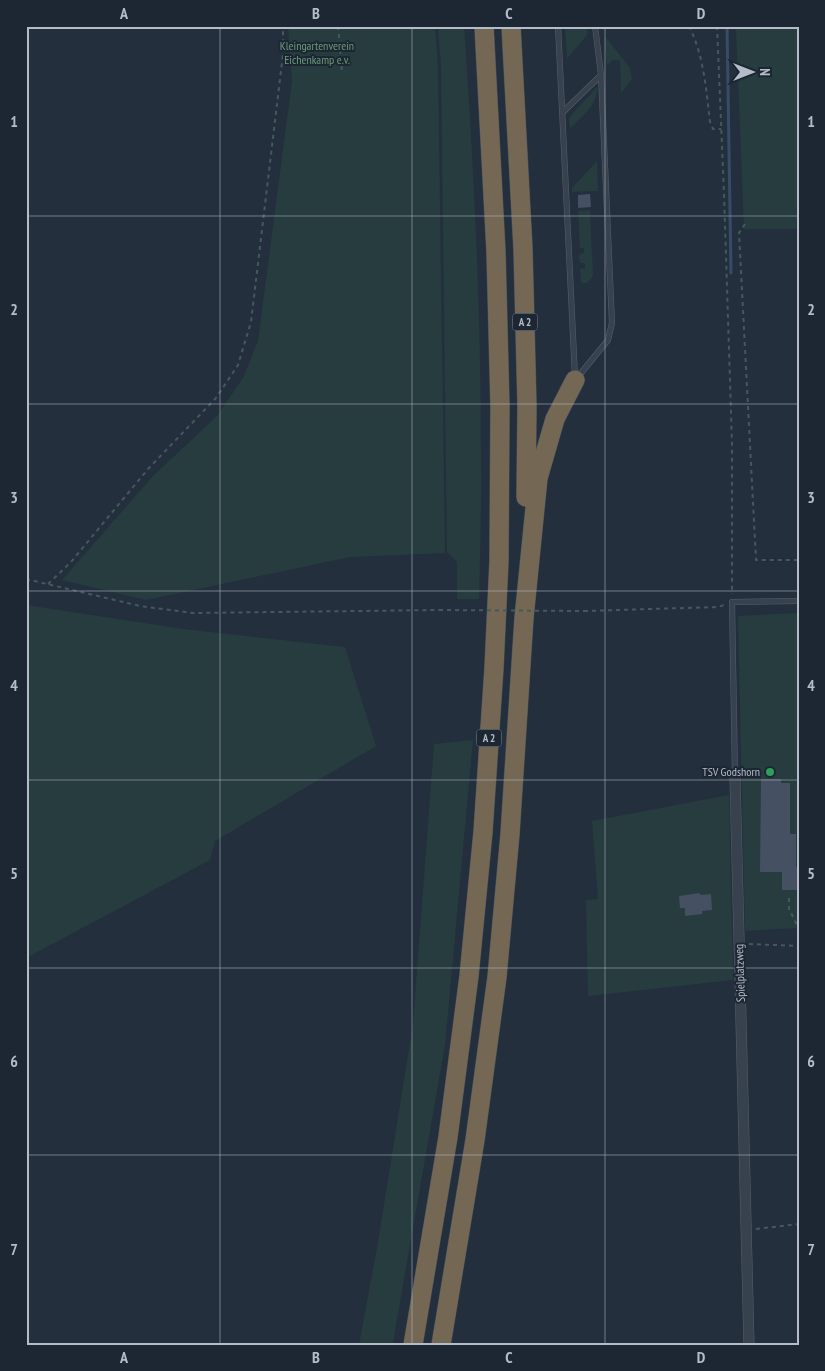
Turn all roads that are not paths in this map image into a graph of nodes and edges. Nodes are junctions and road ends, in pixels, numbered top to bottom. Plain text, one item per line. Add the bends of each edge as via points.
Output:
1 (484, 26) edge
2 (511, 26) edge
3 (558, 26) edge
4 (595, 26) edge
5 (601, 75) junction
6 (562, 113) junction
7 (575, 380) junction
8 (799, 601) edge
9 (524, 618) junction
10 (735, 777) joint
11 (414, 1345) edge
12 (441, 1345) edge
13 (749, 1345) edge

1 - 11 highway, A 2 via 496,252 500,407 499,561 494,668 469,976 448,1136
2 - 9 highway, A 2 via 523,249 527,406
3 - 6 lane
4 - 5 lane
5 - 6 lane
5 - 7 lane via 612,323 608,340
6 - 7 lane
7 - 9 highway via 555,419 538,478
8 - 10 lane, Spielplatzweg via 732,602
9 - 12 highway, A 2 via 497,977 475,1140
10 - 13 street, Spielplatzweg

